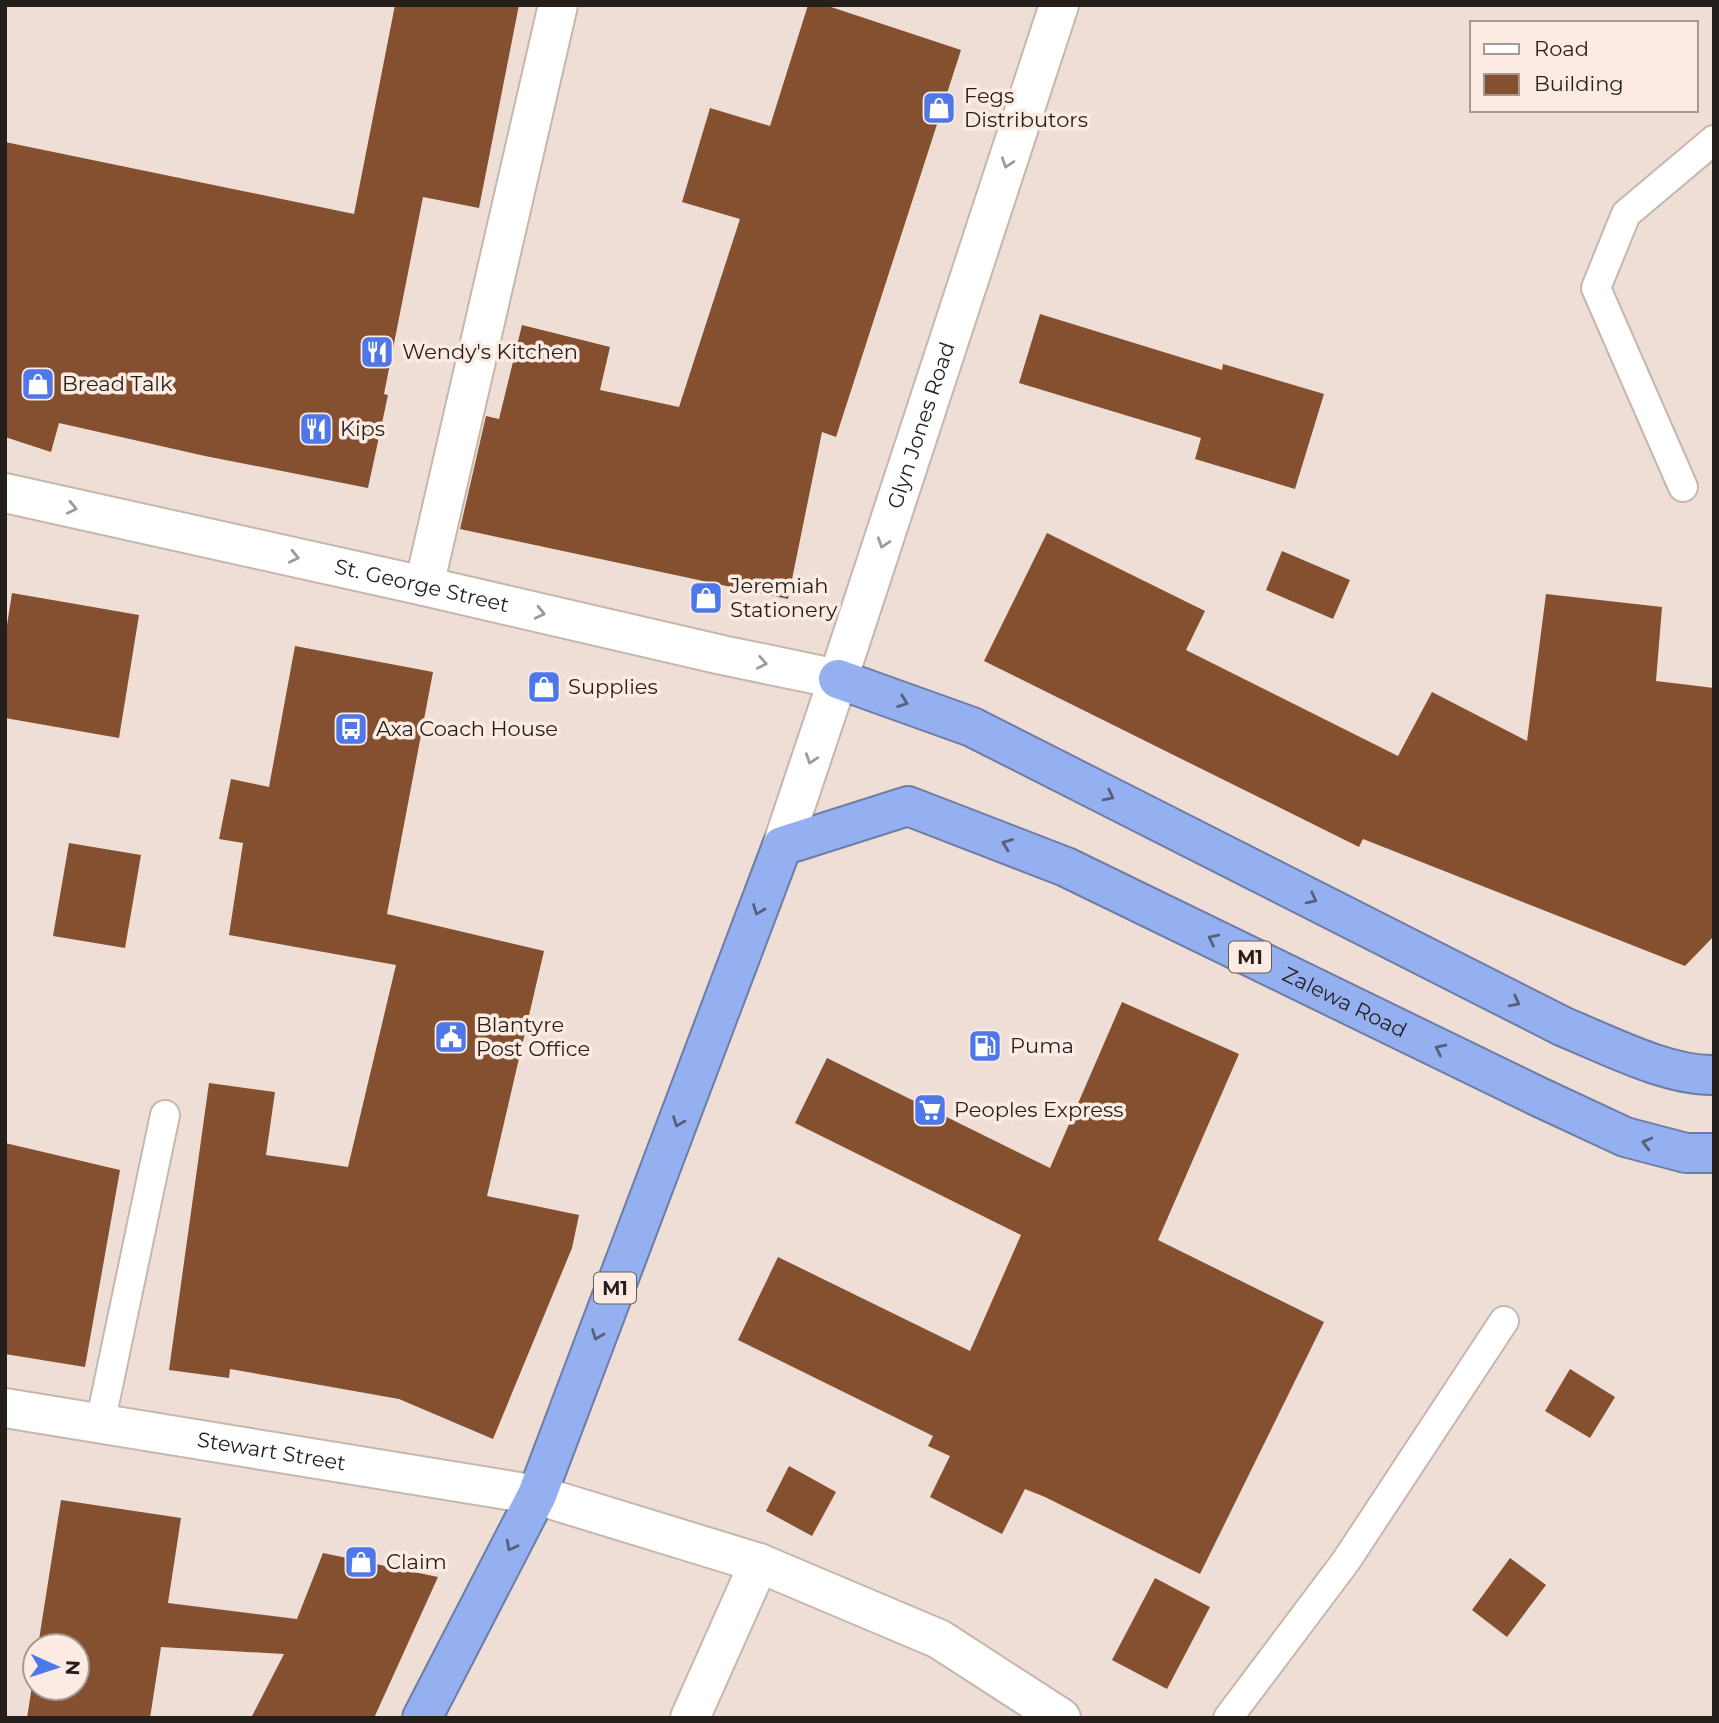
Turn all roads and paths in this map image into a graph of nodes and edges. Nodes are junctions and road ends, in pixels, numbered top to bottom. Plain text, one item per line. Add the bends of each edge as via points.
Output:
1 (558, 5) edge
2 (1059, 5) edge
3 (1714, 141) edge
4 (1684, 487) dead end
5 (5, 493) edge
6 (425, 586) junction
7 (838, 679) junction
8 (782, 846) junction
9 (1714, 1075) edge
10 (165, 1115) dead end
11 (1714, 1153) edge
12 (1504, 1321) dead end
13 (5, 1408) edge
14 (100, 1424) junction
15 (537, 1495) junction
16 (759, 1563) junction
17 (422, 1718) edge
18 (690, 1718) edge
19 (1061, 1718) edge
20 (1228, 1718) edge

1 - 6 street
2 -> 7 street, Glyn Jones Road
3 - 4 lane via 1626,214 1596,288
5 -> 6 street, St. George Street
6 -> 7 street, St. George Street
7 -> 8 street, Glyn Jones Road
7 -> 9 highway via 972,727 1564,1027 1645,1060 1696,1075
11 -> 8 highway, Zalewa Road / M1 via 1686,1153 1625,1137 1066,867 908,806
8 -> 15 highway, M1
10 - 14 lane
12 - 20 lane via 1346,1561
13 - 14 street, Stewart Street
14 - 15 street, Stewart Street
15 - 16 street, Stewart Street
15 -> 17 highway, M1
16 - 18 street
16 - 19 street, Stewart Street via 939,1639

